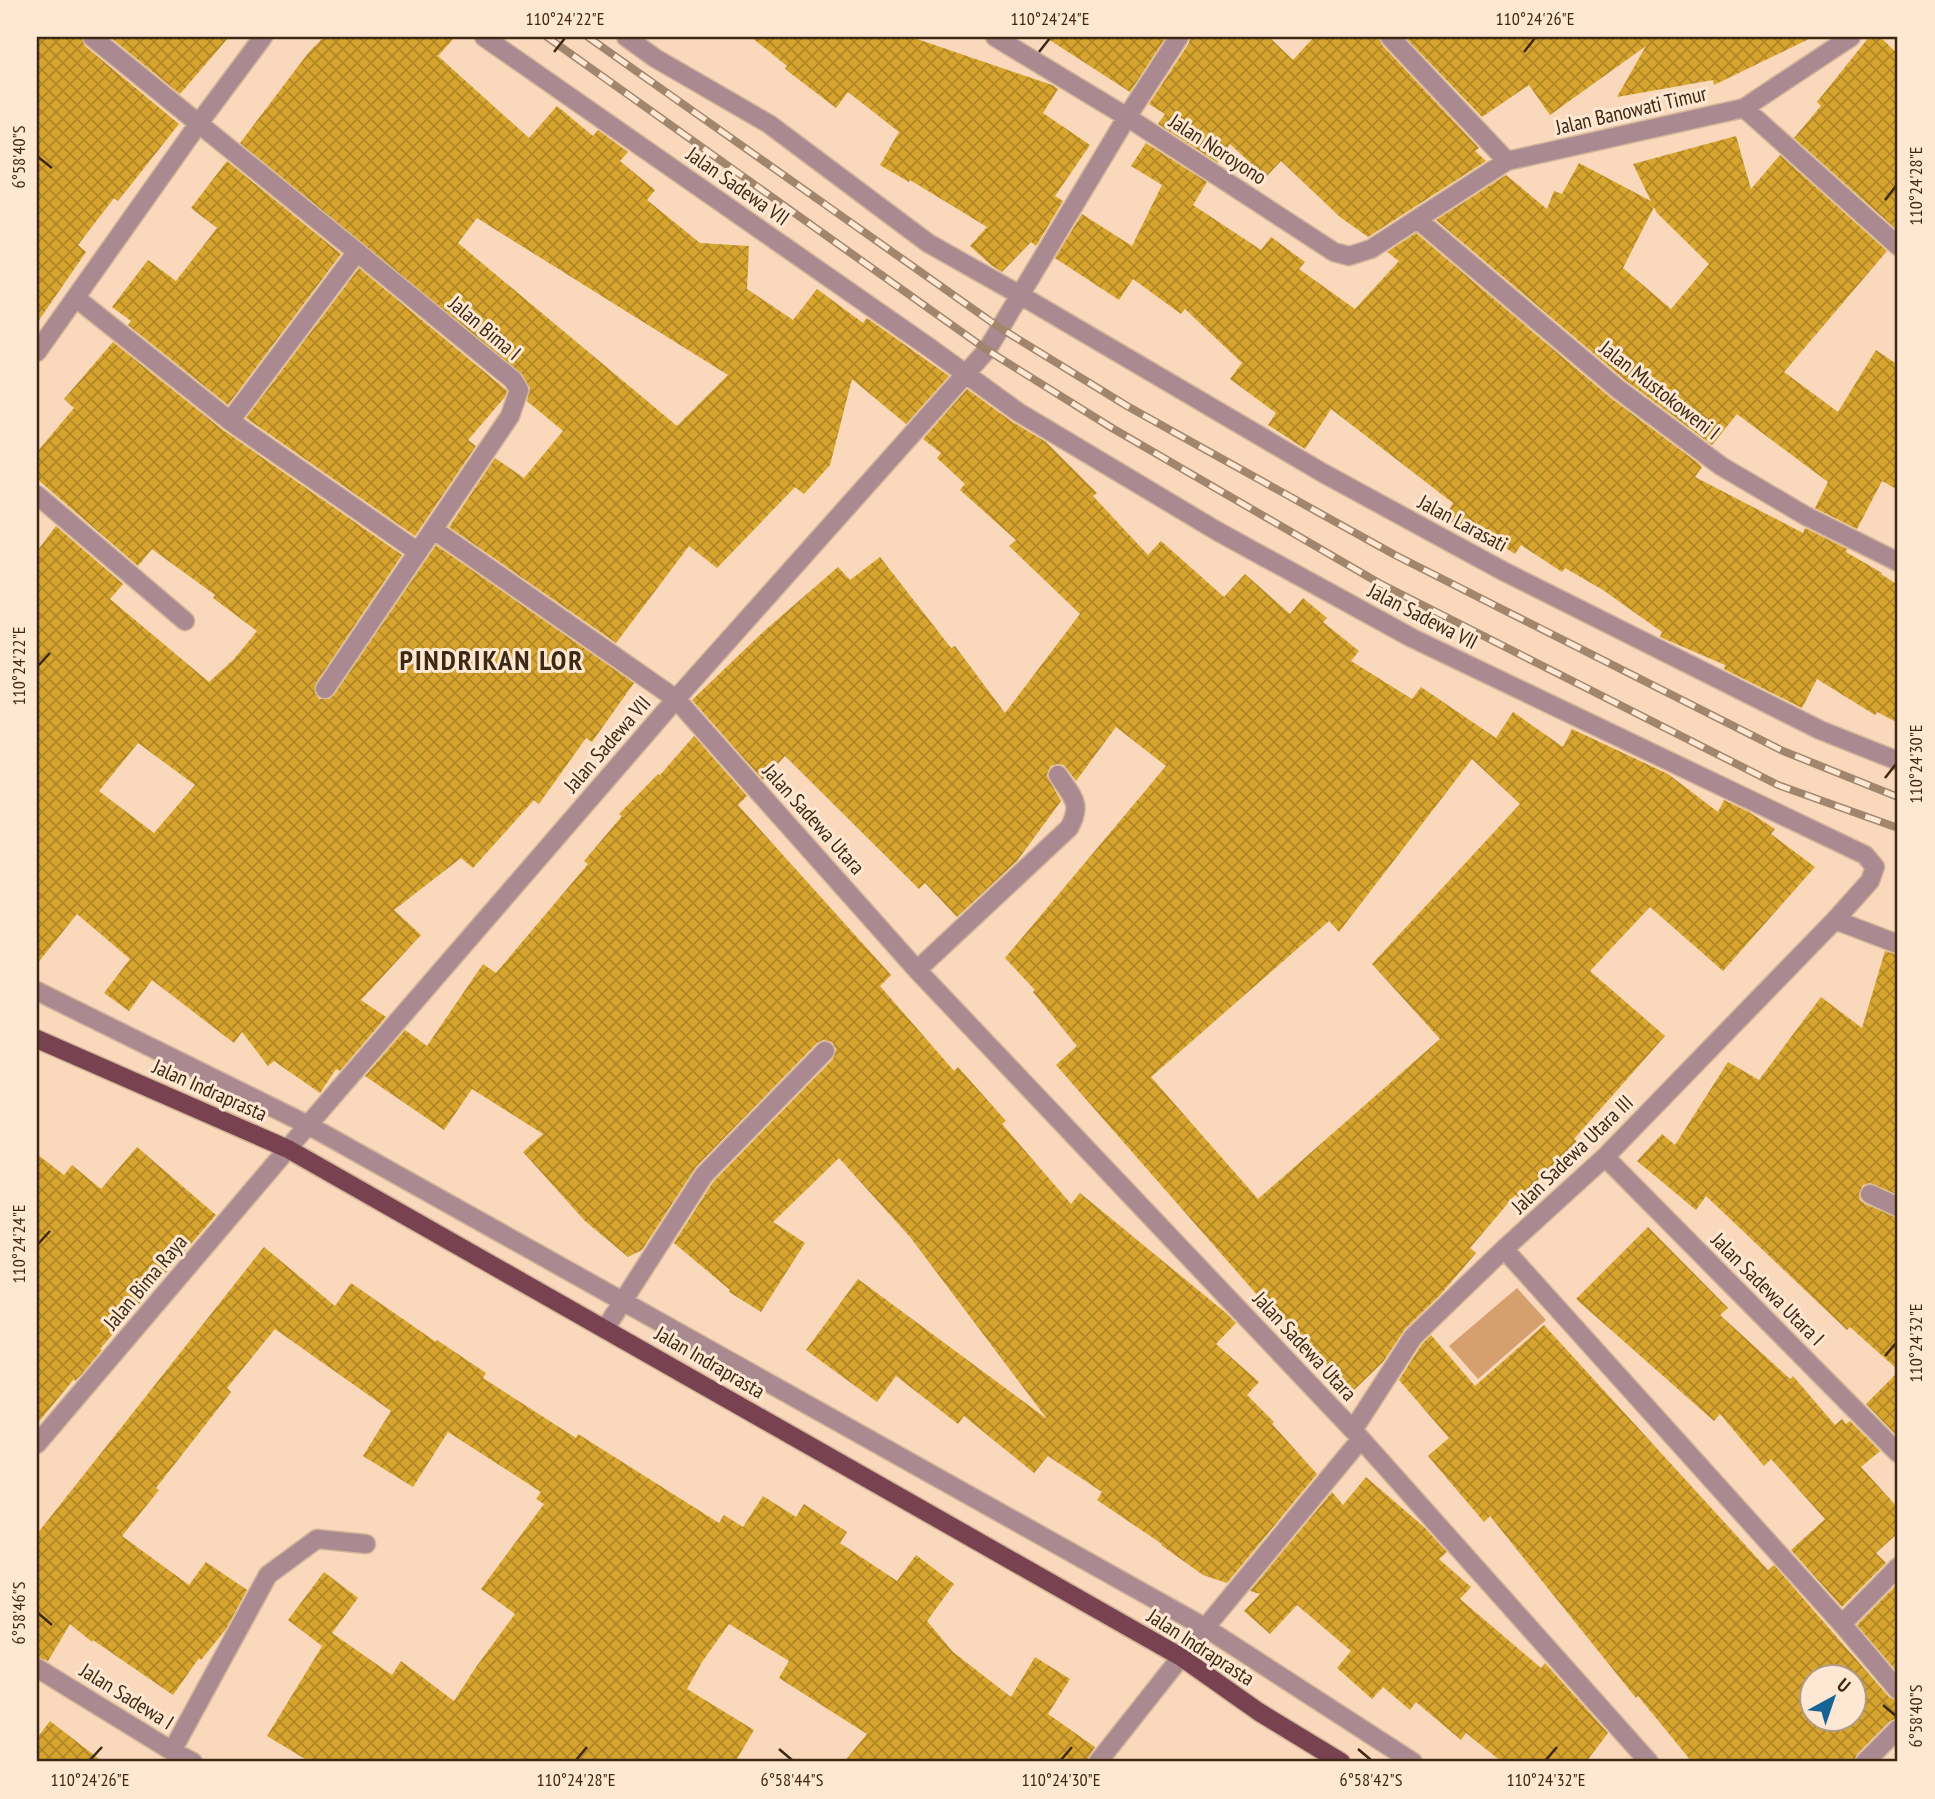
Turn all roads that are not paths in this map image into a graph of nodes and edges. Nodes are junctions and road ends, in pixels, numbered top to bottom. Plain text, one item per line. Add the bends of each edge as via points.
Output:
1 (92, 37) edge
2 (262, 37) edge
3 (484, 37) edge
4 (626, 37) edge
5 (995, 37) edge
6 (1180, 37) edge
7 (1390, 37) edge
8 (1851, 37) edge
9 (1744, 108) junction
10 (1126, 117) junction
11 (199, 123) junction
12 (1507, 160) junction
13 (1417, 219) junction
14 (1898, 246) edge
15 (358, 252) junction
16 (1020, 295) junction
17 (76, 298) junction
18 (37, 352) edge
19 (966, 374) junction
20 (230, 421) junction
21 (37, 495) edge
22 (434, 530) junction
23 (418, 552) junction
24 (1898, 562) edge
25 (185, 621) dead end
26 (325, 689) dead end
27 (676, 699) junction
28 (1898, 761) edge
29 (1058, 775) dead end
30 (1875, 867) joint
31 (1835, 920) junction
32 (1898, 944) edge
33 (917, 970) junction
34 (37, 991) edge
35 (37, 1039) edge
36 (825, 1051) dead end
37 (308, 1125) junction
38 (288, 1149) junction
39 (1605, 1157) junction
40 (1870, 1194) dead end
41 (1898, 1207) edge
42 (1504, 1249) junction
43 (605, 1329) junction
44 (1357, 1434) junction
45 (37, 1444) edge
46 (1898, 1453) edge
47 (366, 1544) dead end
48 (1898, 1567) edge
49 (1842, 1624) junction
50 (1206, 1628) junction
51 (1181, 1657) junction
52 (37, 1668) edge
53 (1898, 1690) edge
54 (1898, 1729) edge
55 (172, 1751) junction
56 (193, 1762) edge
57 (1098, 1762) edge
58 (1341, 1762) edge
59 (1413, 1762) edge
60 (1649, 1762) edge
61 (1865, 1762) edge

1 - 11 street, Jalan Bima I
2 - 11 street
3 - 19 street, Jalan Sadewa VII
4 - 16 street, Jalan Larasati via 769,124 928,243
5 - 10 street, Jalan Noroyono
6 - 10 street, Jalan Sadewa VII
7 - 12 street
8 - 9 street, Jalan Banowati Timur
9 - 12 street, Jalan Banowati Timur
9 - 14 street
10 - 13 street, Jalan Noroyono via 1334,252 1349,256 1371,249
10 - 16 street, Jalan Sadewa VII
11 - 15 street, Jalan Bima I
11 - 17 street
12 - 13 street, Jalan Banowati Timur
13 - 24 street, Jalan Mustokoweni I via 1618,389 1721,466
15 - 20 street
15 - 22 street, Jalan Bima I via 513,380 519,390 510,416
16 - 19 street, Jalan Sadewa VII via 987,350
16 - 28 street, Jalan Larasati via 1323,473 1503,571 1820,730
17 - 18 street
17 - 20 street
19 - 27 street, Jalan Sadewa VII
19 - 30 street, Jalan Sadewa VII via 1018,412 1217,531 1412,638 1865,855
20 - 23 street
21 - 25 street
22 - 23 street, Jalan Bima I
22 - 27 street
23 - 26 street, Jalan Bima I
27 - 33 street, Jalan Sadewa Utara
27 - 37 street, Jalan Sadewa VII
29 - 33 street via 1077,804 1069,828
30 - 31 street, Jalan Sadewa Utara III via 1870,881
31 - 32 street
31 - 39 street, Jalan Sadewa Utara III
33 - 44 street, Jalan Sadewa Utara
34 - 37 street
35 - 38 main road, Jalan Indraprasta
36 - 43 street via 704,1175
37 - 38 street, Jalan Sadewa VII
37 - 50 street
38 - 43 main road, Jalan Indraprasta
38 - 45 street, Jalan Bima Raya
39 - 42 street, Jalan Sadewa Utara III
39 - 46 street, Jalan Sadewa Utara I
40 - 41 street
42 - 44 street, Jalan Sadewa Utara III via 1413,1337
42 - 49 street
43 - 51 main road, Jalan Indraprasta
44 - 50 street, Jalan Sadewa Utara III
44 - 60 street, Jalan Sadewa Utara
47 - 55 street via 317,1539 268,1575
48 - 49 street
49 - 53 street
50 - 51 street, Jalan Sadewa Utara III
50 - 59 street
51 - 57 street, Jalan Sadewa Utara III
51 - 58 main road, Jalan Indraprasta
52 - 55 street, Jalan Sadewa I
54 - 61 street
55 - 56 street, Jalan Sadewa I

